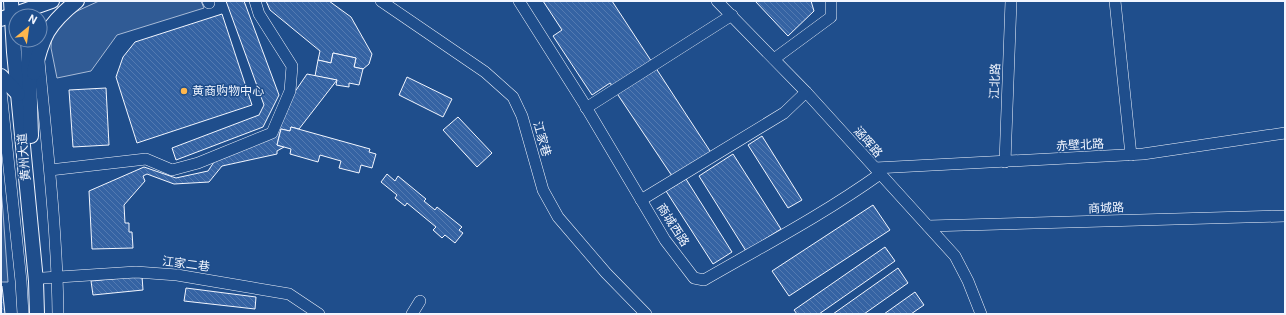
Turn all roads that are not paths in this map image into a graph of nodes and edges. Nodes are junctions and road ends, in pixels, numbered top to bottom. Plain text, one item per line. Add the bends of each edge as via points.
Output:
1 (52, 1) edge
2 (87, 1) edge
3 (254, 1) edge
4 (381, 1) edge
5 (519, 1) edge
6 (717, 1) edge
7 (1011, 1) edge
8 (1115, 1) edge
9 (833, 2) edge
10 (74, 4) edge
11 (29, 8) edge
12 (732, 16) junction
13 (15, 48) edge
14 (27, 48) edge
15 (39, 54) junction
16 (774, 59) junction
17 (1, 76) edge
18 (1, 92) edge
19 (806, 92) junction
20 (24, 94) junction
21 (586, 108) junction
22 (1285, 133) edge
23 (1131, 155) junction
24 (1005, 162) junction
25 (50, 170) junction
26 (877, 171) junction
27 (641, 200) junction
28 (1285, 216) edge
29 (928, 226) junction
30 (58, 276) junction
31 (43, 278) junction
32 (420, 301) dead end
33 (23, 314) edge
34 (37, 314) edge
35 (44, 314) edge
36 (58, 314) edge
37 (319, 314) edge
38 (412, 314) edge
39 (646, 314) edge
40 (981, 314) edge

1 - 11 main road
2 - 10 street
3 - 25 street via 259,14 292,66 290,91 272,133 198,163 172,170 146,159
4 - 39 street, 江家巷 via 484,72 513,97 522,116 543,190 558,216 606,273
5 - 21 street, 商城西路
6 - 12 street, 涵晖路
7 - 24 street, 江北路
8 - 23 street
9 - 16 street via 831,17
10 - 15 main road via 50,25
12 - 16 street, 涵晖路
12 - 21 street
13 - 20 main road, 黄州大道
14 - 20 main road, 黄州大道
15 - 20 main road
15 - 25 street
16 - 19 street, 涵晖路
17 - 20 main road
18 - 33 street via 22,281
19 - 26 street, 涵晖路
19 - 27 street via 784,113
20 - 31 main road, 黄州大道
20 - 34 main road, 黄州大道
21 - 27 street, 商城西路
22 - 23 street, 赤壁北路
23 - 24 street, 赤壁北路
24 - 26 street, 赤壁北路
25 - 30 street
26 - 27 street, 商城西路 via 836,203 704,280 694,278 665,240
26 - 29 street, 涵晖路
28 - 29 street, 商城路
29 - 40 street, 涵晖路 via 954,256 968,281
30 - 31 street, 江家二巷
30 - 36 street
30 - 37 street, 江家二巷 via 136,272 178,275 289,294
31 - 35 main road, 黄州大道
32 - 38 street

